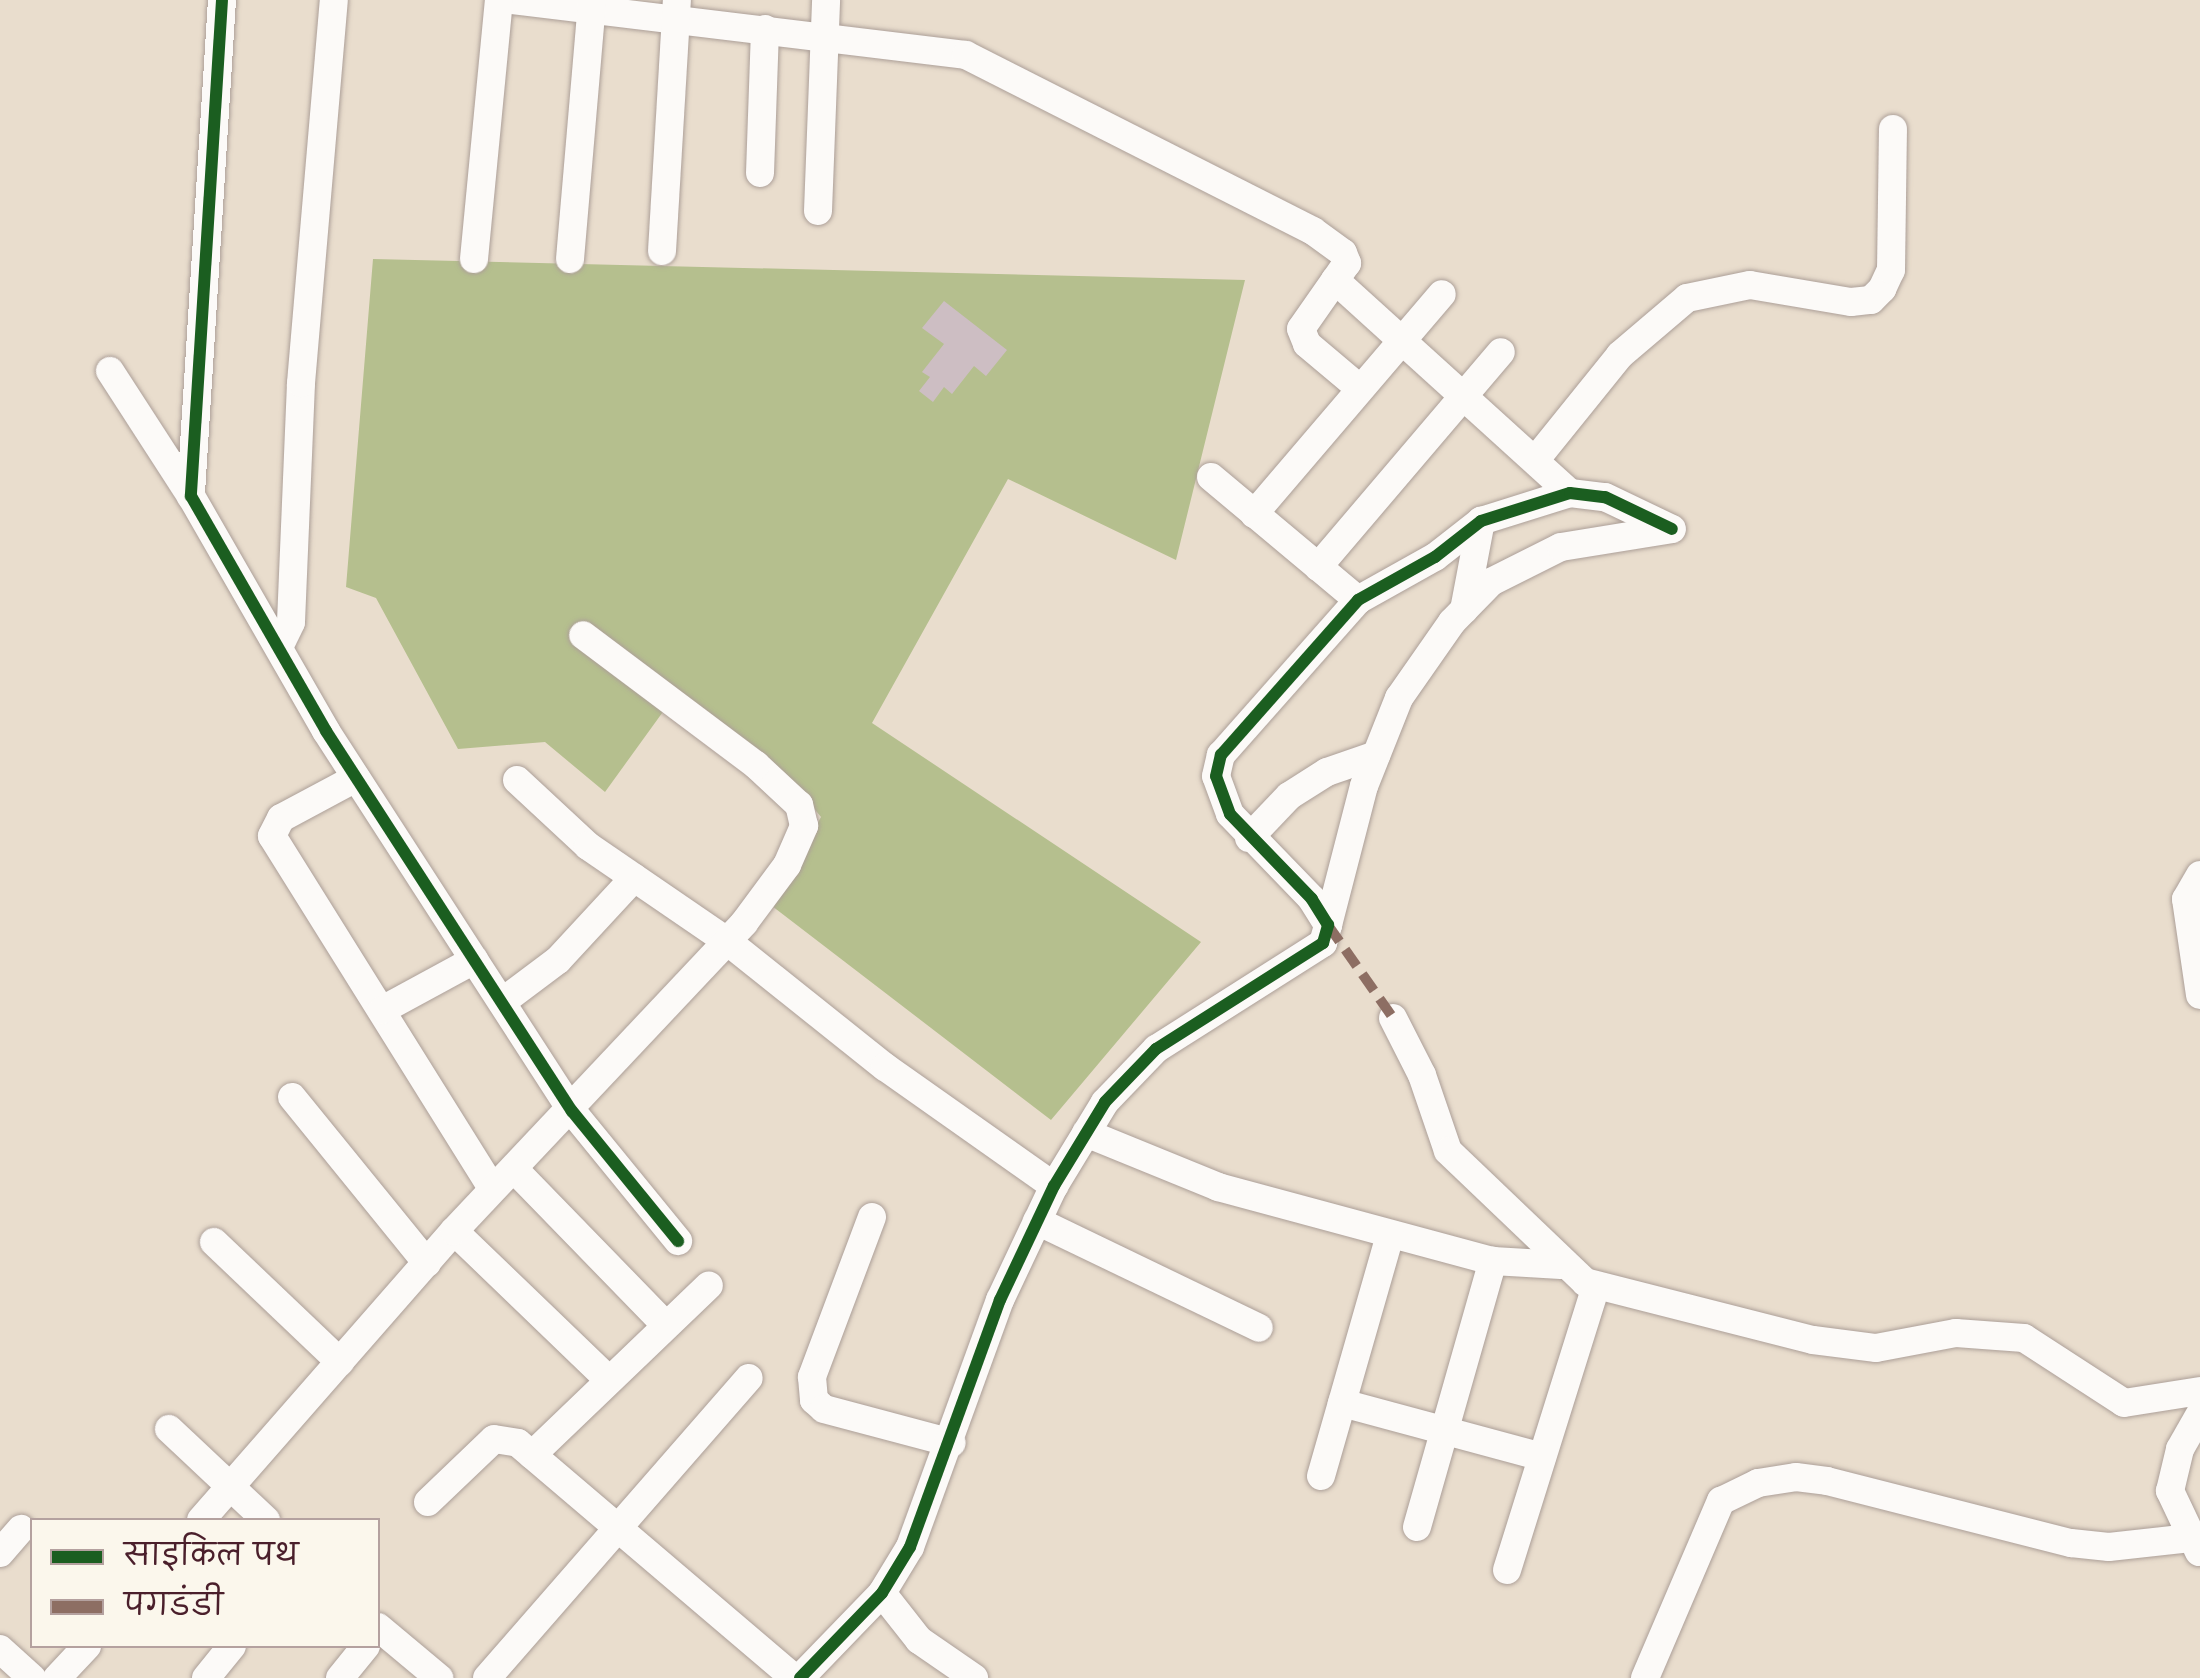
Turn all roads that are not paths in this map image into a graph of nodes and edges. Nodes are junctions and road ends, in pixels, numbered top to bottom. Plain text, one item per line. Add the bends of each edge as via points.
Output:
1 (222, 0) edge
2 (334, 0) edge
3 (499, 0) edge
4 (512, 0) edge
5 (826, 0) edge
6 (591, 5) edge
7 (676, 10) edge
8 (765, 29) junction
9 (820, 34) junction
10 (1893, 129) dead end
11 (760, 174) dead end
12 (818, 211) dead end
13 (662, 252) dead end
14 (474, 259) dead end
15 (570, 259) dead end
16 (1335, 280) junction
17 (1442, 294) dead end
18 (1400, 337) junction
19 (1501, 352) dead end
20 (110, 371) dead end
21 (1358, 387) junction
22 (1466, 394) junction
23 (1537, 458) junction
24 (1211, 478) dead end
25 (1570, 494) junction
26 (191, 496) junction
27 (1254, 514) junction
28 (1481, 521) junction
29 (1318, 567) junction
30 (1358, 600) junction
31 (1464, 610) junction
32 (583, 635) dead end
33 (280, 645) junction
34 (1376, 755) junction
35 (356, 778) junction
36 (517, 780) dead end
37 (1250, 838) junction
38 (2200, 875) edge
39 (634, 878) junction
40 (1328, 926) junction
41 (727, 941) junction
42 (474, 960) junction
43 (2197, 962) edge
44 (2200, 995) edge
45 (502, 1002) junction
46 (382, 1010) junction
47 (1393, 1018) dead end
48 (292, 1098) dead end
49 (572, 1110) junction
50 (1086, 1133) junction
51 (514, 1169) junction
52 (1054, 1186) junction
53 (493, 1189) junction
54 (872, 1217) dead end
55 (1037, 1221) junction
56 (454, 1231) junction
57 (1390, 1234) junction
58 (678, 1241) dead end
59 (214, 1242) dead end
60 (1493, 1261) junction
61 (427, 1263) junction
62 (1561, 1265) junction
63 (709, 1285) dead end
64 (1596, 1286) junction
65 (664, 1322) junction
66 (1259, 1328) dead end
67 (340, 1362) junction
68 (749, 1378) dead end
69 (608, 1379) junction
70 (2200, 1391) edge
71 (1342, 1402) junction
72 (2200, 1414) edge
73 (169, 1428) dead end
74 (1446, 1431) junction
75 (952, 1443) junction
76 (532, 1456) junction
77 (1542, 1457) junction
78 (1321, 1476) dead end
79 (232, 1486) junction
80 (428, 1502) dead end
81 (202, 1518) edge
82 (264, 1518) edge
83 (1417, 1527) dead end
84 (20, 1529) dead end
85 (615, 1531) junction
86 (2195, 1546) edge
87 (0, 1552) edge
88 (1507, 1570) dead end
89 (882, 1593) junction
90 (380, 1637) edge
91 (85, 1648) edge
92 (230, 1648) edge
93 (363, 1648) edge
94 (0, 1650) edge
95 (32, 1678) edge
96 (58, 1678) edge
97 (206, 1678) edge
98 (340, 1678) edge
99 (438, 1678) edge
100 (487, 1678) edge
101 (797, 1678) edge
102 (974, 1678) edge
103 (1645, 1678) edge

1 - 26 street
2 - 33 street via 301,383 291,622
3 - 14 street
4 - 6 street
5 - 9 street
6 - 7 street
6 - 15 street
7 - 8 street
7 - 13 street
8 - 9 street
8 - 11 street
9 - 12 street
9 - 16 street via 966,56 1313,231 1344,253 1348,263
10 - 23 street via 1890,270 1870,300 1750,285 1687,298 1620,355
16 - 18 street
16 - 21 street via 1301,330 1307,344
17 - 18 street
18 - 21 street
18 - 22 street
19 - 22 street
20 - 26 street
21 - 27 street
22 - 23 street
22 - 29 street
23 - 25 street
24 - 27 street
25 - 28 street
25 - 31 street via 1605,497 1672,530 1561,547 1490,582
26 - 33 street
27 - 29 street
28 - 30 street via 1435,557
28 - 31 street
29 - 30 street
30 - 37 street via 1221,755 1216,776 1222,798
31 - 34 street via 1422,658
32 - 41 street via 799,806 804,826 787,865
33 - 35 street
34 - 37 street via 1327,772 1289,796
34 - 40 street
35 - 42 street
35 - 46 street via 281,818 272,836
36 - 39 street via 544,812
37 - 40 street via 1312,899
38 - 43 street via 2186,899
39 - 41 street
39 - 45 street via 558,960
40 - 50 street via 1324,943 1156,1049 1105,1102
41 - 49 street
41 - 52 street via 885,1067
42 - 45 street
42 - 46 street
43 - 44 street
45 - 49 street
46 - 53 street
47 - 62 street via 1448,1152
48 - 61 street
49 - 51 street
49 - 58 street
50 - 52 street
50 - 57 street via 1218,1188
51 - 53 street
51 - 65 street
52 - 55 street
53 - 56 street
54 - 75 street via 812,1377 814,1400 824,1409
55 - 66 street
55 - 75 street via 1000,1300
56 - 61 street
56 - 69 street
57 - 60 street
57 - 71 street
59 - 67 street
60 - 62 street
60 - 74 street
61 - 67 street
62 - 64 street
63 - 65 street
64 - 70 street via 1813,1340 1876,1348 1956,1334 2024,1338 2124,1403
64 - 77 street
65 - 69 street
67 - 79 street
68 - 85 street
69 - 76 street
71 - 74 street
71 - 78 street
72 - 86 street via 2171,1478
73 - 79 street
74 - 77 street
74 - 83 street
75 - 89 street
76 - 80 street via 518,1443 494,1439
76 - 85 street
77 - 88 street
79 - 81 street
79 - 82 street
84 - 87 street
85 - 100 street
85 - 101 street
86 - 103 street via 2071,1544 1826,1481 1758,1483 1721,1502
89 - 101 street
89 - 102 street via 918,1640
90 - 99 street
91 - 96 street
92 - 97 street
93 - 98 street
94 - 95 street

